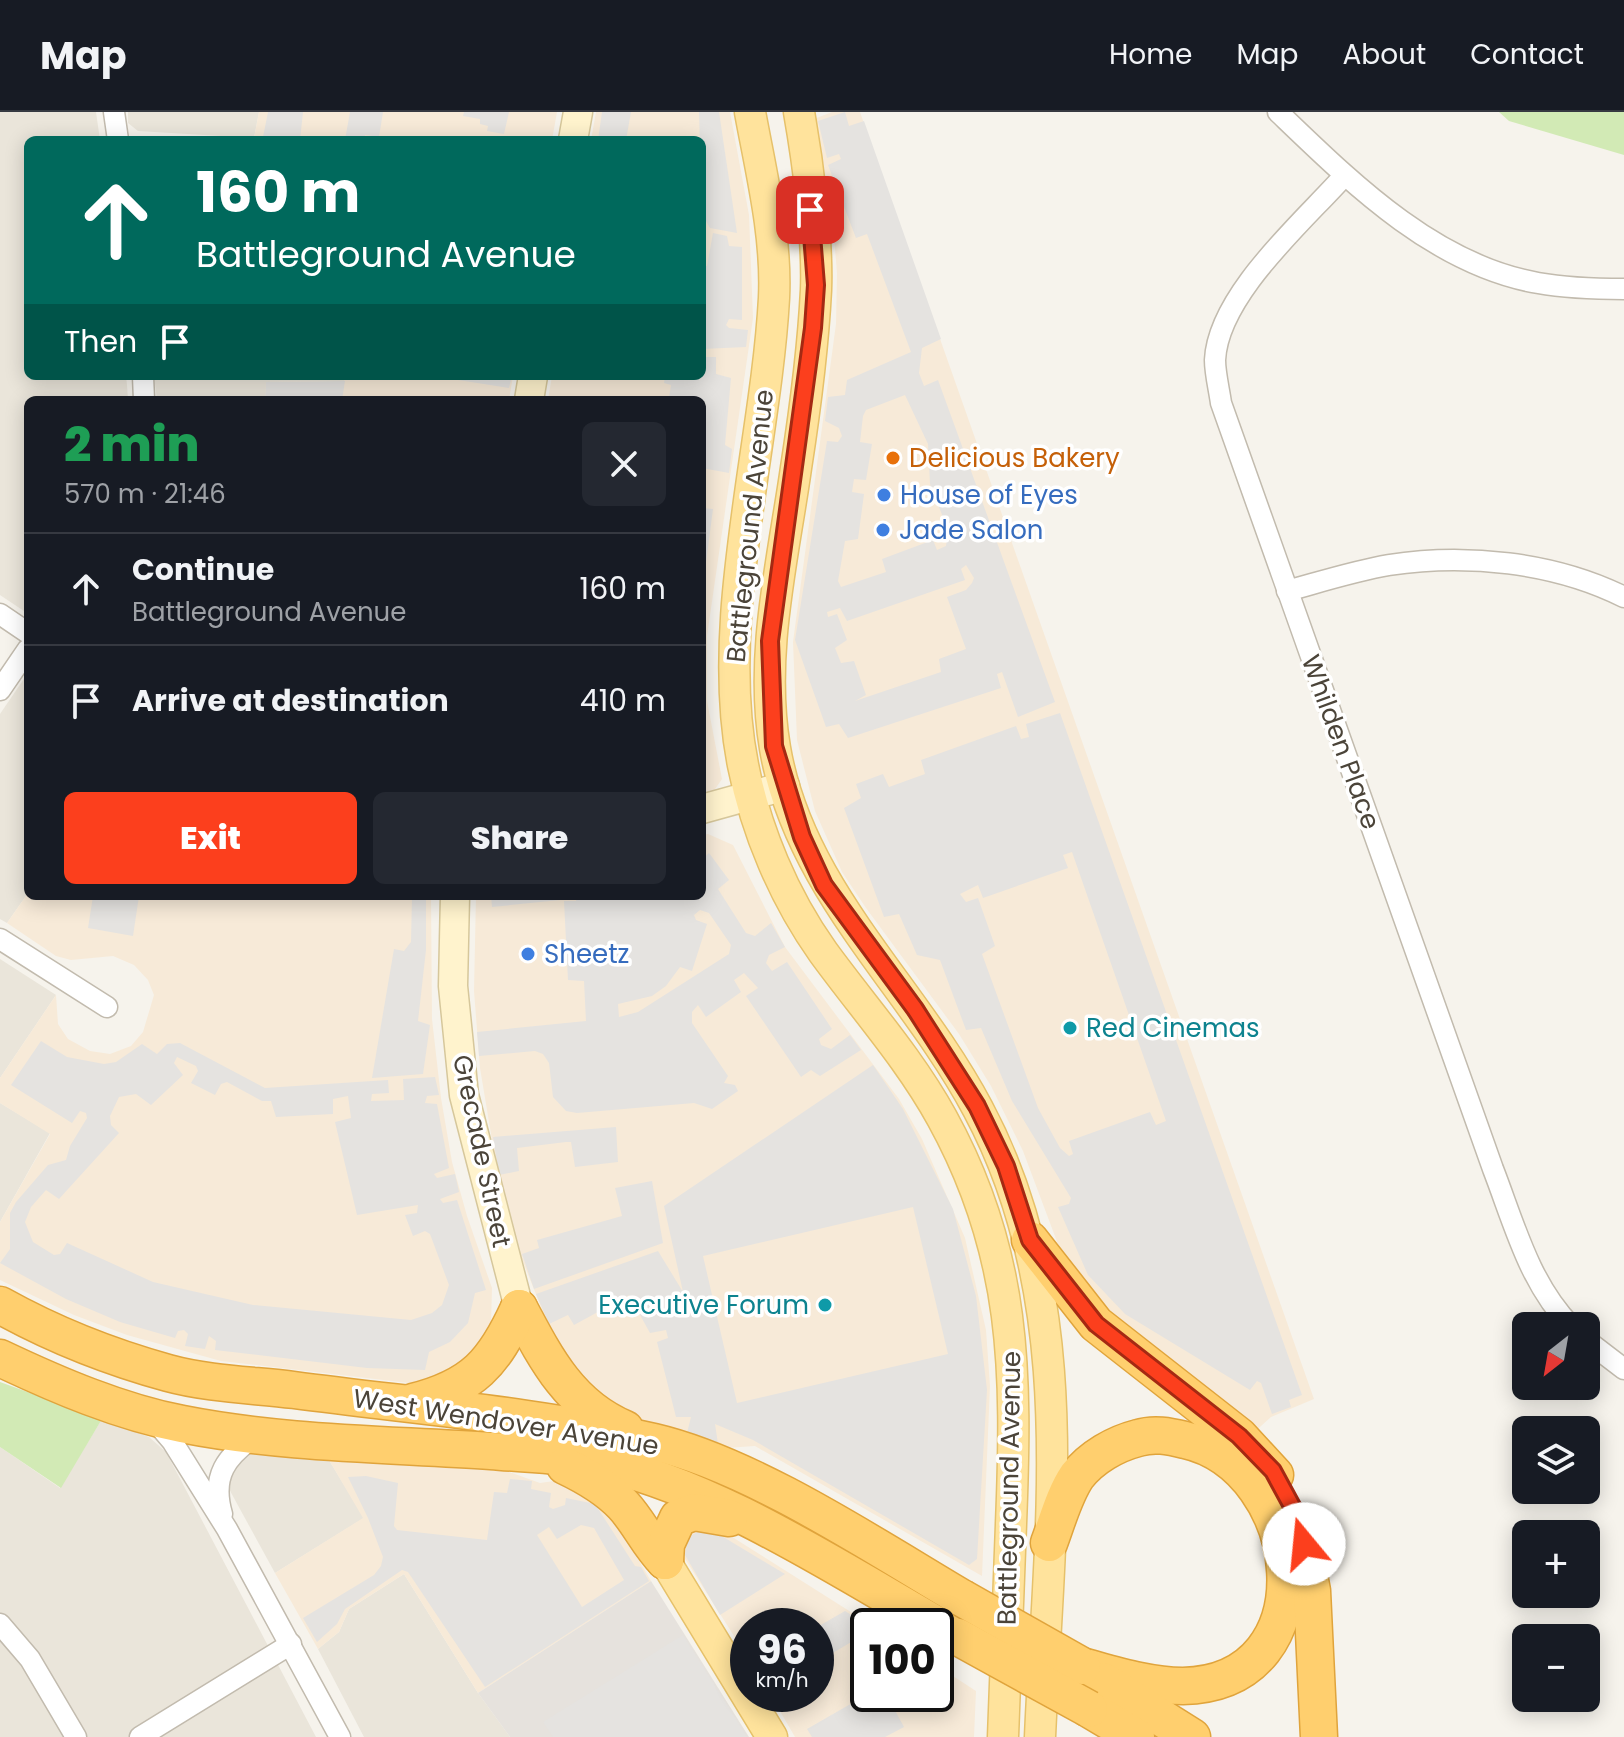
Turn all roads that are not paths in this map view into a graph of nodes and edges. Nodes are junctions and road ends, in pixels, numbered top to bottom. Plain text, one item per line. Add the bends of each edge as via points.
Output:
1 (114, 112) edge
2 (578, 112) edge
3 (750, 112) edge
4 (799, 112) edge
5 (1278, 112) edge
6 (117, 136) edge
7 (574, 136) edge
8 (1344, 176) junction
9 (1624, 289) edge
10 (1287, 591) junction
11 (1624, 597) edge
12 (0, 614) edge
13 (24, 630) edge
14 (24, 655) edge
15 (0, 690) edge
16 (785, 786) junction
17 (751, 798) junction
18 (706, 808) edge
19 (455, 900) edge
20 (0, 939) edge
21 (107, 1007) dead end
22 (1030, 1240) junction
23 (0, 1305) edge
24 (519, 1308) junction
25 (1557, 1312) edge
26 (1600, 1351) edge
27 (0, 1358) edge
28 (1624, 1369) edge
29 (403, 1405) junction
30 (151, 1417) junction
31 (258, 1435) junction
32 (656, 1443) junction
33 (542, 1455) junction
34 (757, 1524) junction
35 (227, 1529) junction
36 (1049, 1543) junction
37 (665, 1561) junction
38 (0, 1624) edge
39 (291, 1644) junction
40 (1082, 1666) junction
41 (76, 1737) edge
42 (140, 1737) edge
43 (340, 1737) edge
44 (772, 1737) edge
45 (1003, 1737) edge
46 (1040, 1737) edge
47 (1136, 1737) edge
48 (1192, 1737) edge
49 (1319, 1737) edge

1 - 6 street
2 - 7 street
3 - 17 main road, Battleground Avenue via 774,295 736,634 738,724
4 - 16 main road, Battleground Avenue via 816,285 770,641 774,746
5 - 8 street
8 - 9 street via 1435,244 1484,265 1535,282
8 - 10 street, Whilden Place via 1241,294 1224,326 1215,360 1221,403
10 - 11 street via 1388,566 1443,560 1557,573
10 - 25 street, Whilden Place via 1534,1275
12 - 13 street
14 - 15 street
16 - 17 street
16 - 22 main road, Battleground Avenue via 824,885 915,1009 977,1106 1006,1166
17 - 18 street
17 - 45 main road, Battleground Avenue via 767,852 820,948 912,1069 942,1118 970,1174 994,1243 1010,1320 1016,1403
19 - 24 street, Grecade Street via 453,986 464,1095
20 - 21 street
22 - 36 main road, Battleground Avenue via 1052,1380
22 - 49 highway via 1096,1324 1239,1436 1273,1471 1299,1519 1312,1591
23 - 29 highway, West Wendover Avenue via 105,1353 171,1374
24 - 29 highway via 505,1339 474,1378 439,1396
24 - 32 highway via 547,1362 575,1398 600,1418
26 - 28 street
27 - 30 highway, West Wendover Avenue
29 - 32 highway, West Wendover Avenue
30 - 31 highway, West Wendover Avenue
30 - 35 street
31 - 33 highway, West Wendover Avenue
31 - 35 street via 231,1455 219,1476 218,1499
32 - 40 highway, West Wendover Avenue, bridge via 802,1506
33 - 34 highway, West Wendover Avenue via 591,1460 664,1481
33 - 37 highway via 605,1490
34 - 37 highway via 686,1514 672,1527
34 - 47 highway, West Wendover Avenue, bridge
35 - 39 street
36 - 40 highway via 1078,1476 1106,1451 1149,1434 1193,1441 1243,1471 1261,1495 1285,1558 1288,1584 1276,1630 1255,1661 1234,1675 1209,1683 1156,1684
36 - 46 main road, Battleground Avenue
37 - 44 main road
38 - 41 street via 30,1659
39 - 42 street
39 - 43 street
40 - 48 highway, West Wendover Avenue

